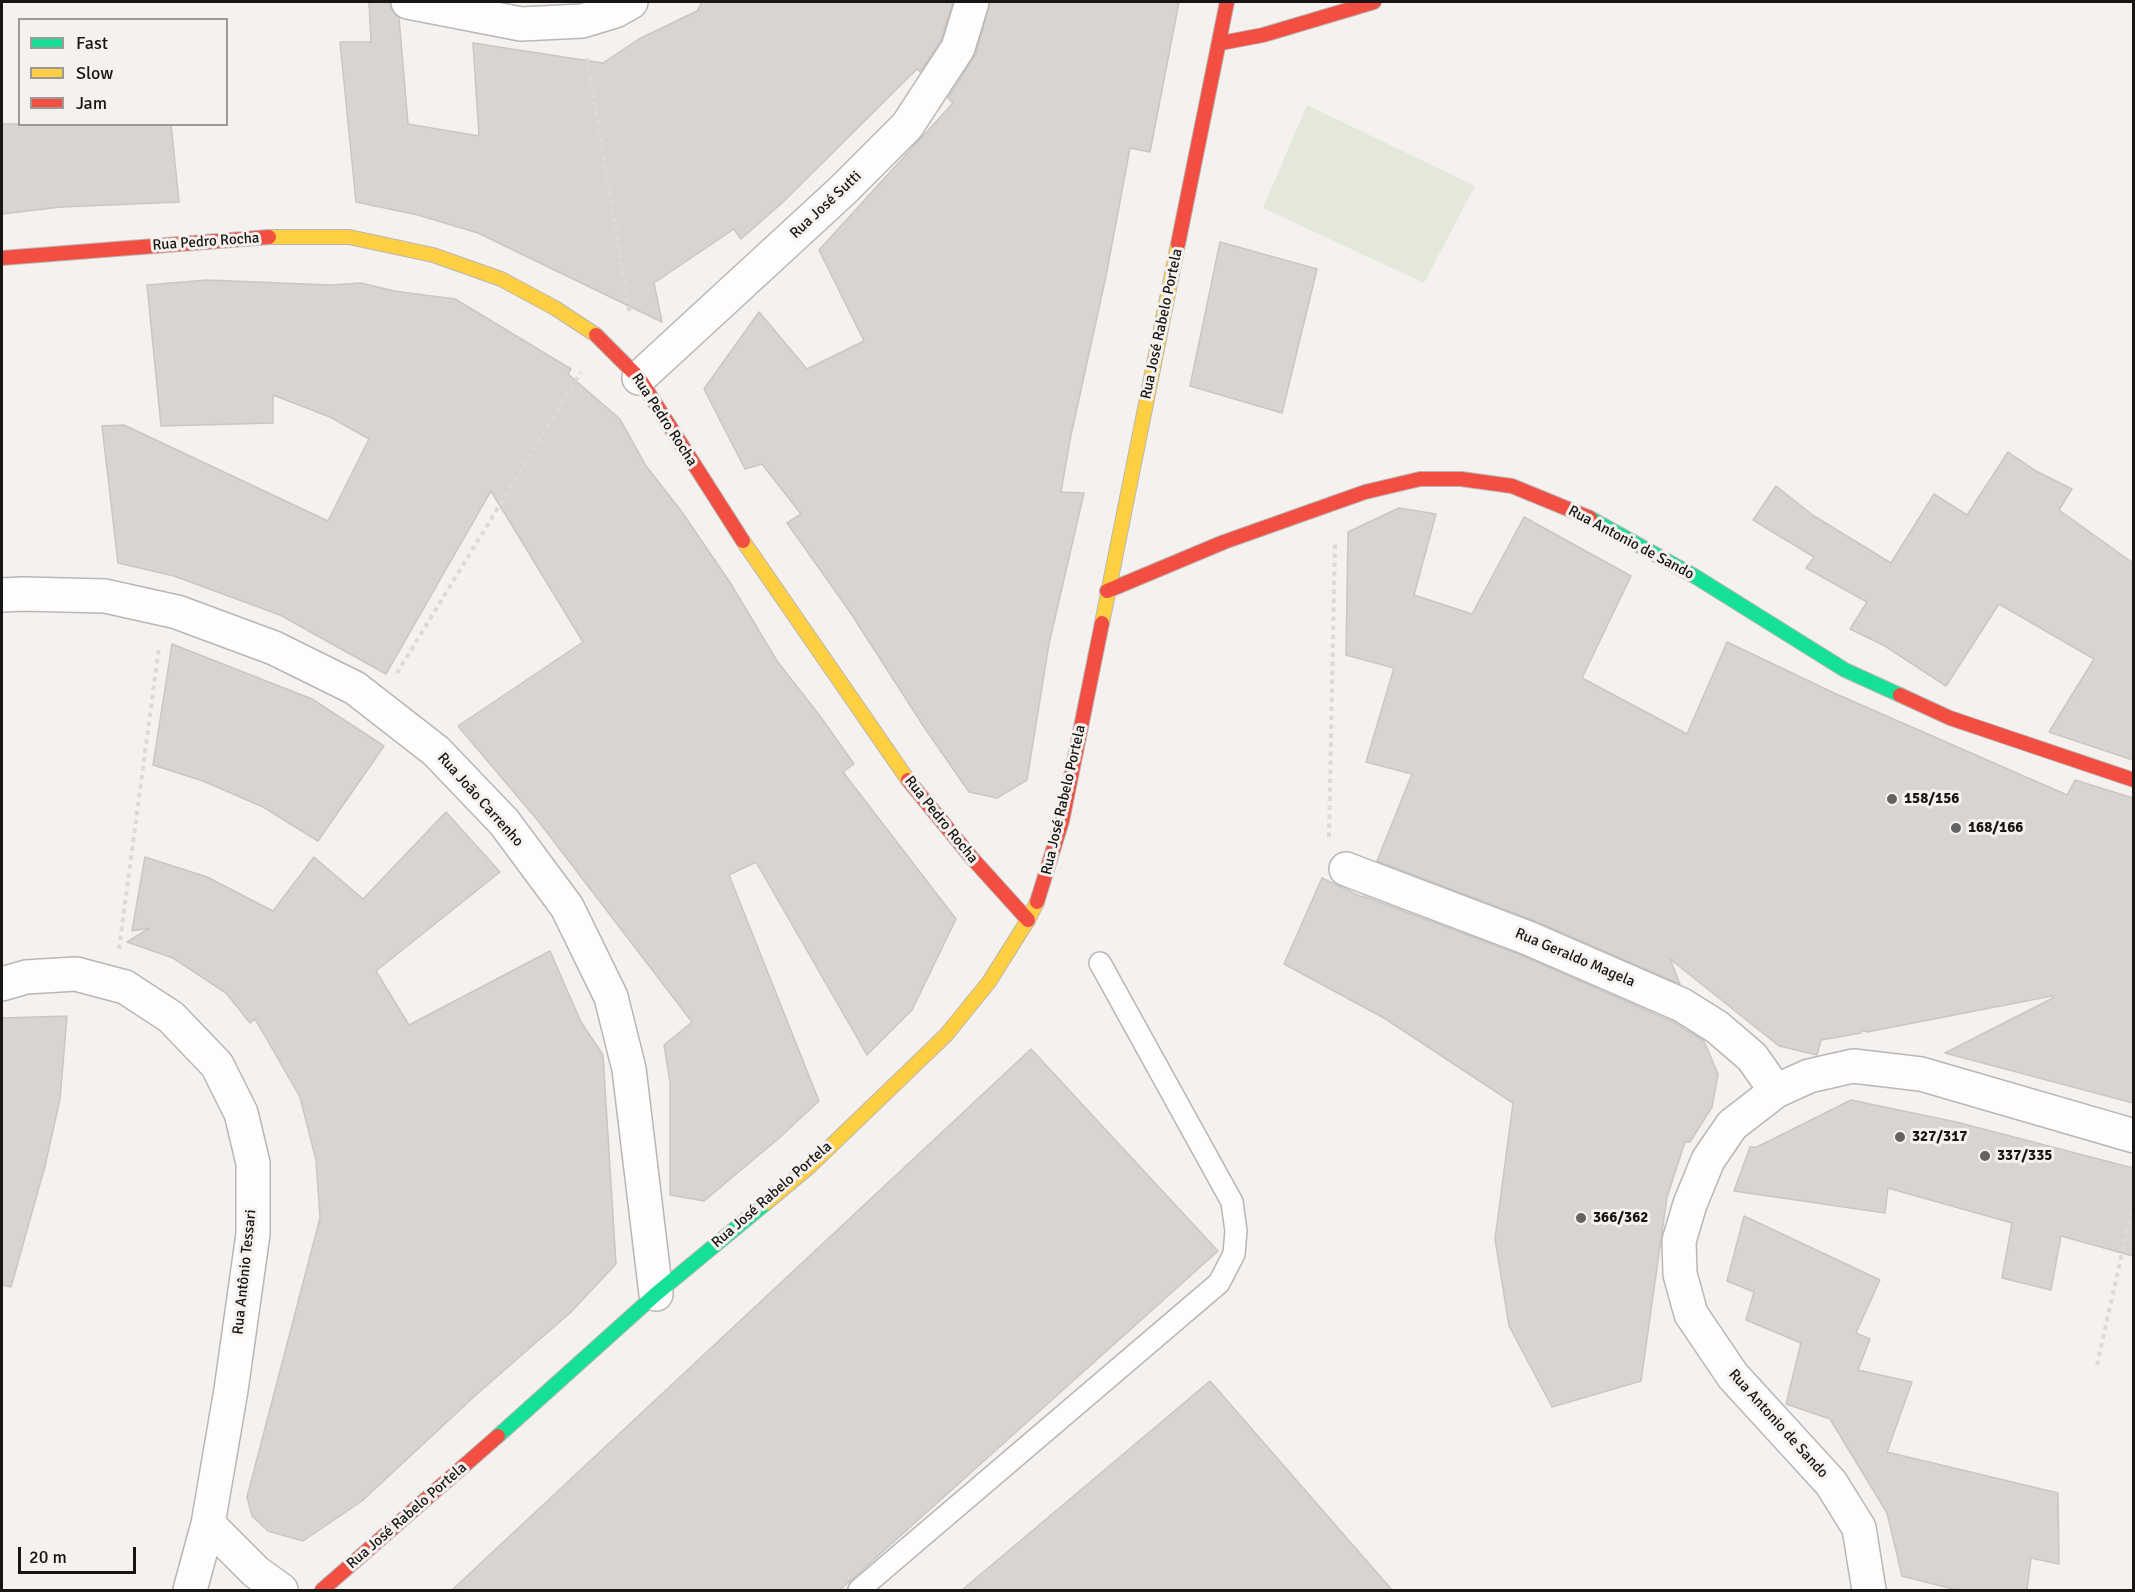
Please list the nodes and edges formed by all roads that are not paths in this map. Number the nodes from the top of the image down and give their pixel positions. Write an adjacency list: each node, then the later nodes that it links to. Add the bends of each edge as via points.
1 (408, 2): 2 (street, via 520,24 582,21)
2 (631, 2)
3 (972, 2): 8 (street, Rua José Sutti, via 958,48 907,126)
4 (1227, 2): 6 (street, Rua José Rabelo Portela)
5 (1374, 2): 6 (street, via 1263,35)
6 (1221, 43): 9 (street, Rua José Rabelo Portela)
7 (2, 258): 8 (street, Rua Pedro Rocha, via 261,237 349,237 433,255 501,279 600,338)
8 (639, 378): 13 (street, Rua Pedro Rocha, via 708,489 898,768)
9 (1107, 591): 11 (street, Rua Antonio de Sando, via 1224,542 1365,492 1420,479 1461,479 1512,486 1619,534 1845,670 1950,718); 13 (street, Rua José Rabelo Portela, via 1062,821 1040,895)
10 (2, 595): 18 (street, Rua João Carrenho, via 105,596 177,612 274,648 355,688 436,750 504,822 567,907 611,997 629,1069)
11 (2133, 780)
12 (1346, 868): 16 (street, Rua Geraldo Magela, via 1528,938 1682,1005 1717,1027 1752,1057)
13 (1028, 920): 18 (street, Rua José Rabelo Portela, via 989,982 946,1035 809,1167)
14 (1100, 963): 23 (lane, via 1232,1202 1234,1254 1219,1283)
15 (2, 984): 19 (street, Rua Antônio Tessari, via 26,977 76,974 125,987 171,1017 218,1065 241,1113 253,1163 253,1234)
16 (1776, 1091): 17 (street, Rua Antonio de Sando, via 1809,1076 1853,1066 1921,1074); 24 (street, Rua Antonio de Sando, via 1732,1125 1708,1160 1679,1241 1680,1274 1691,1314 1732,1376 1831,1483 1859,1528)
17 (2133, 1136)
18 (656, 1294): 22 (street, Rua José Rabelo Portela)
19 (208, 1524): 20 (street, Rua Antônio Tessari); 21 (street, via 256,1572)
20 (190, 1590)
21 (281, 1590)
22 (322, 1590)
23 (859, 1590)
24 (1869, 1590)

